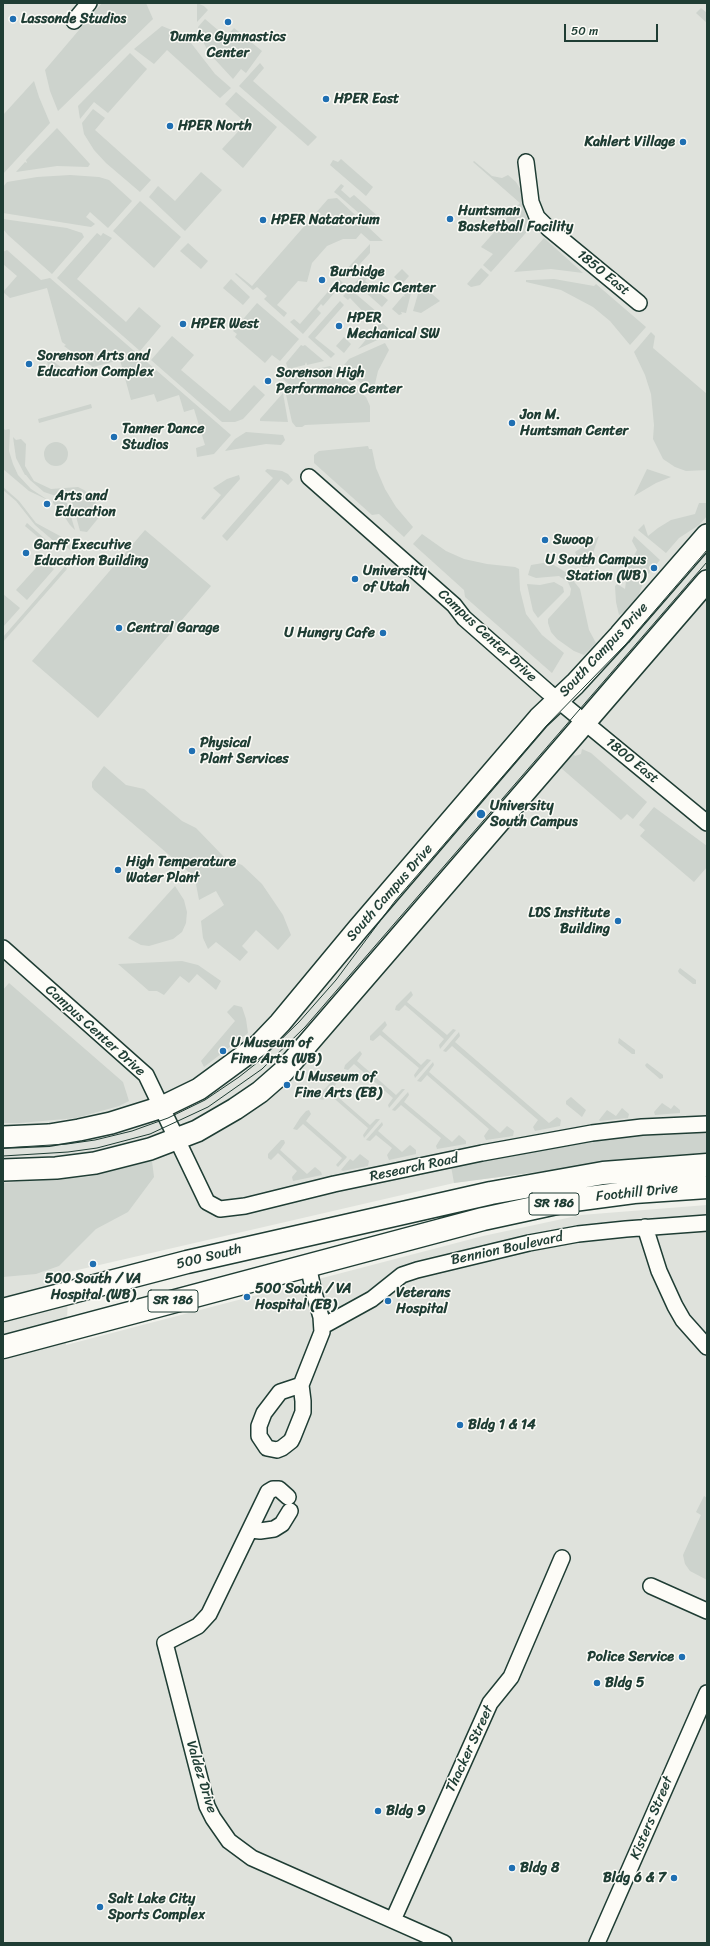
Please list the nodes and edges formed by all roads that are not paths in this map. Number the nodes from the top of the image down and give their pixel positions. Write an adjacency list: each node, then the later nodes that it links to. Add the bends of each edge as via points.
1 (89, 3): 2 (street)
2 (74, 21)
3 (526, 162): 4 (street, 1850 East, via 537,217)
4 (639, 303)
5 (309, 477): 8 (street, Campus Center Drive)
6 (707, 535): 8 (street, South Campus Drive, via 620,635)
7 (707, 581): 9 (street)
8 (558, 700): 9 (street, 1800 East); 12 (street, South Campus Drive, via 539,718 259,1045 199,1089)
9 (584, 723): 10 (street, 1800 East); 14 (street, via 284,1070 260,1092 197,1131)
10 (707, 823)
11 (3, 948): 12 (street, Campus Center Drive, via 142,1071 150,1081)
12 (162, 1107): 14 (street, Campus Center Drive); 15 (street, South Campus Drive, via 111,1124 80,1130 48,1135)
13 (707, 1124): 14 (street, Research Road, via 642,1127 592,1133 482,1153 334,1184 245,1206 220,1209 207,1202)
14 (174, 1133): 17 (street, via 124,1156 96,1163)
15 (3, 1137)
16 (707, 1165): 19 (main road, Foothill Drive / SR 186, via 649,1168 588,1176 491,1193)
17 (3, 1170)
18 (707, 1187): 23 (main road, Foothill Drive / SR 186, via 634,1192 566,1202 483,1219)
19 (415, 1210): 22 (main road, 500 South / SR 186)
20 (707, 1223): 21 (street, Bennion Boulevard)
21 (645, 1227): 25 (street, Bennion Boulevard, via 578,1234 529,1243 416,1270 402,1275 372,1299); 27 (street, via 659,1271 675,1306 683,1320)
22 (315, 1232): 23 (main road); 24 (main road, 500 South / SR 186)
23 (308, 1265): 25 (street); 26 (main road, SR 186)
24 (3, 1310)
25 (323, 1326): 28 (street, via 314,1356)
26 (3, 1347)
27 (707, 1347)
28 (301, 1385)
29 (251, 1530): 29 (street, Valdez Drive, via 268,1492 279,1489 289,1504 282,1524 274,1529); 34 (street, Valdez Drive, via 209,1614 198,1626 165,1643 208,1806 213,1818 230,1841 252,1858)
30 (562, 1558): 34 (street, Thacker Street, via 511,1677 490,1704)
31 (651, 1586): 32 (street)
32 (707, 1612)
33 (707, 1693): 36 (street, Kisters Street)
34 (393, 1920): 35 (street, Valdez Drive)
35 (444, 1943)
36 (597, 1943)

